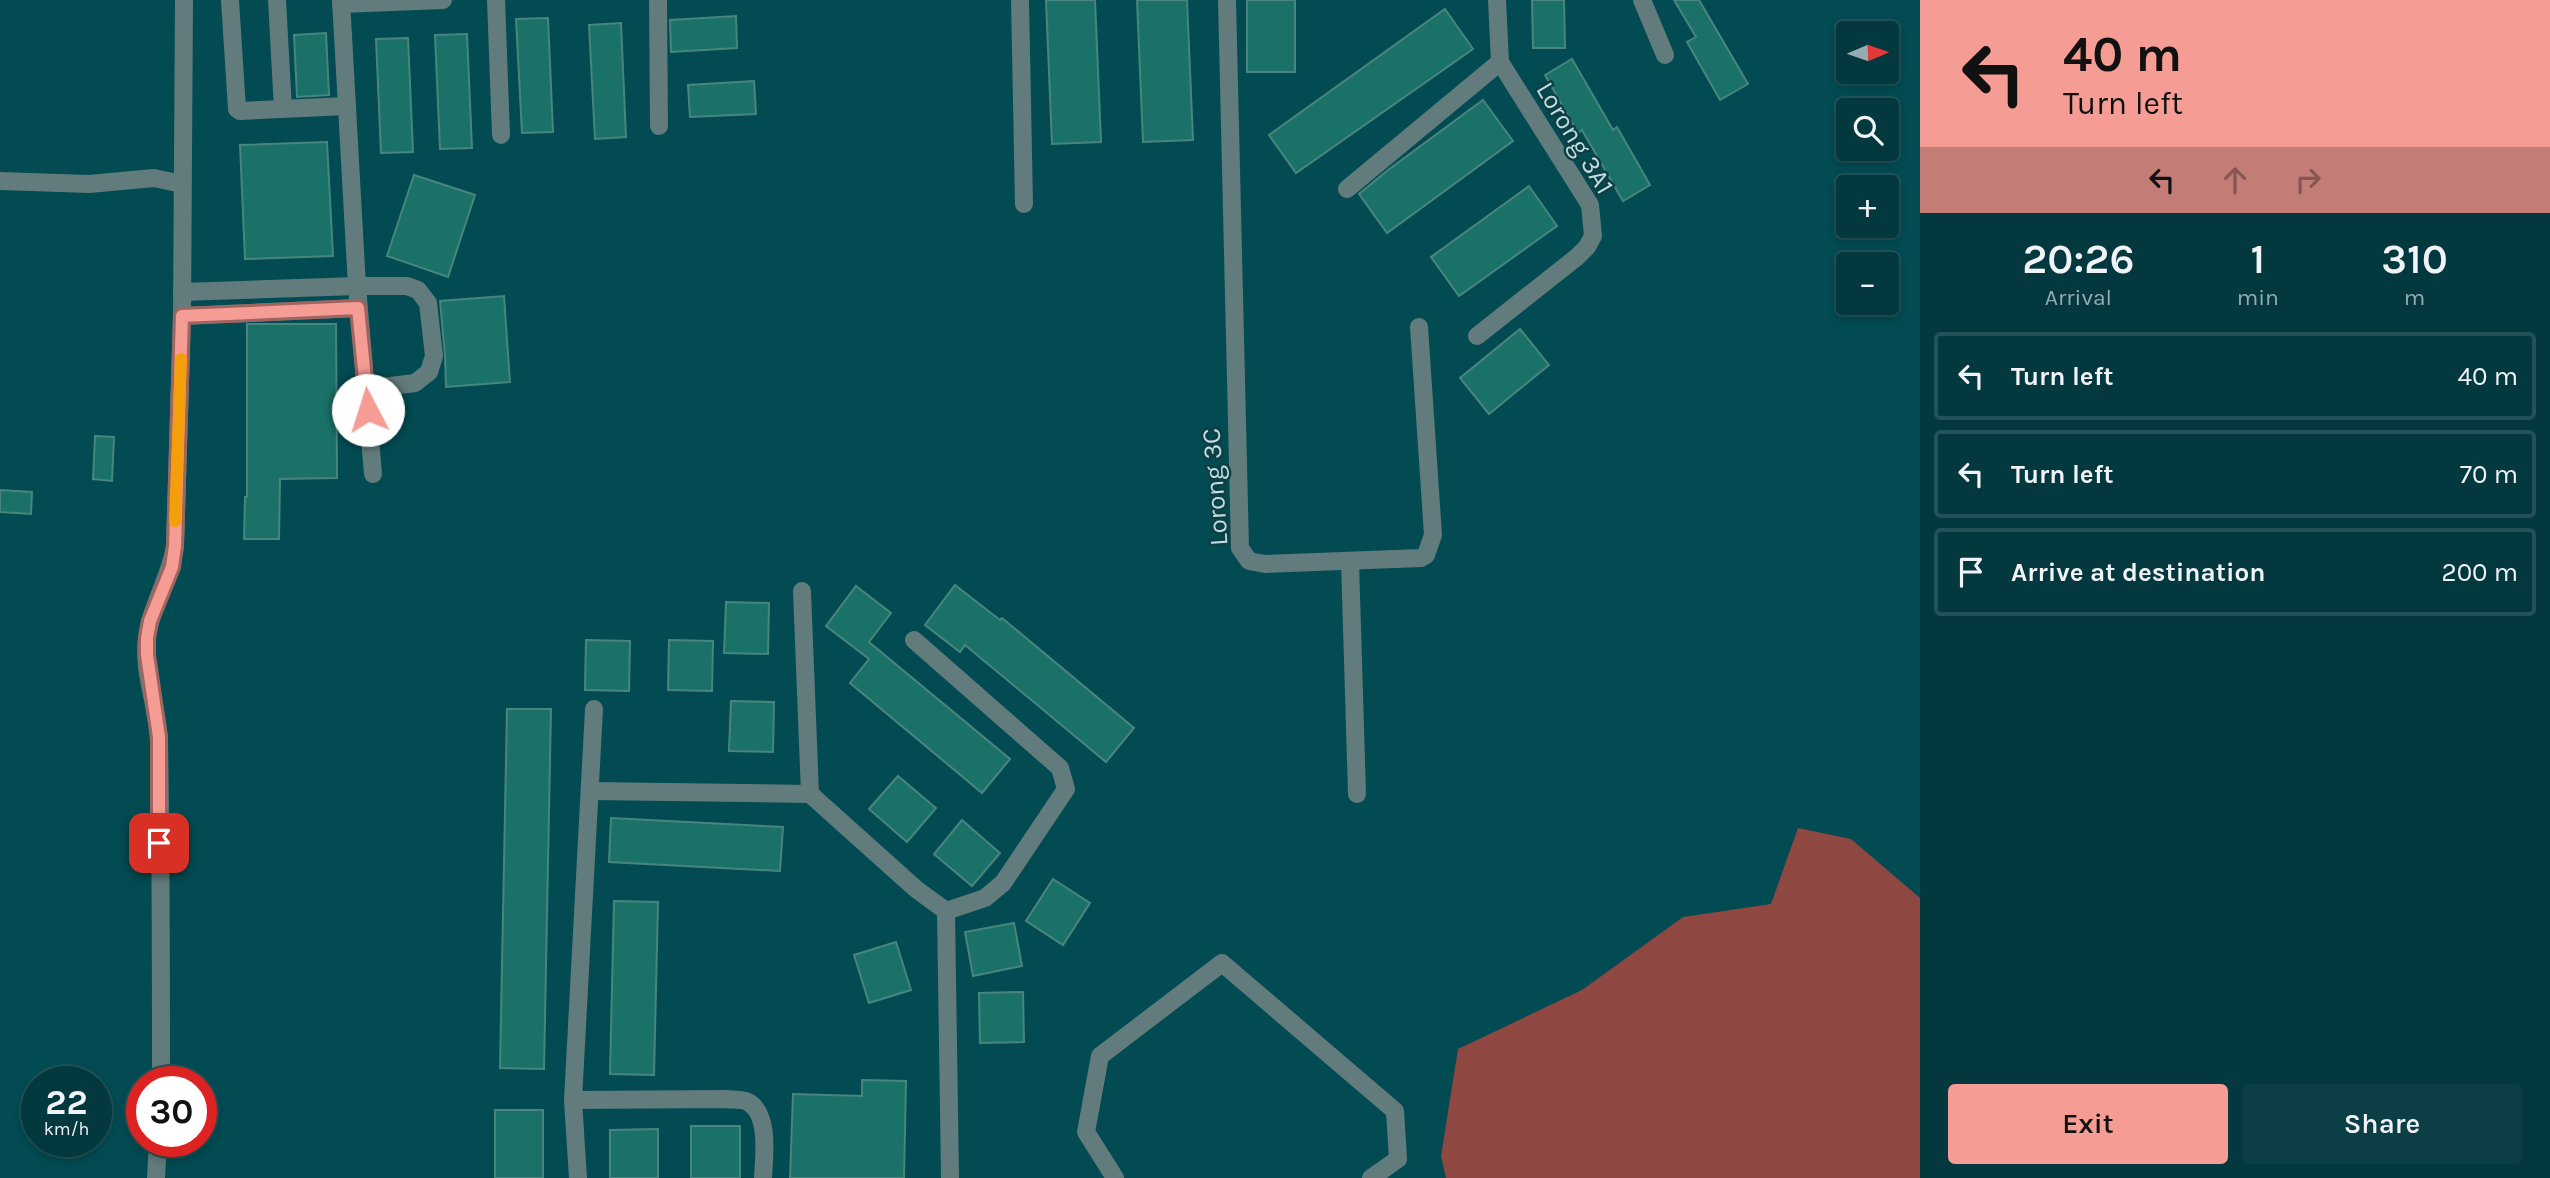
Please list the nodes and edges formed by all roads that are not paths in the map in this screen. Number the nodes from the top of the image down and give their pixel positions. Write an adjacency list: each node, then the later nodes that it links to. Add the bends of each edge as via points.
1 (184, 0): 20 (street)
2 (230, 0): 16 (street, via 237,109)
3 (277, 0): 16 (street)
4 (443, 0): 11 (street)
5 (496, 0): 18 (street)
6 (658, 0): 17 (street)
7 (1020, 0): 22 (street)
8 (1227, 0): 31 (street, Lorong 3C, via 1240,548 1249,561 1265,564)
9 (1497, 0): 14 (street, Lorong 3A1)
10 (1642, 0): 13 (street)
11 (408, 1): 12 (street)
12 (341, 2): 15 (street)
13 (1665, 55)
14 (1500, 62): 21 (street); 28 (street, Lorong 3A1, via 1590,205 1593,236 1577,257)
15 (347, 106): 16 (street); 23 (street)
16 (282, 109)
17 (659, 126)
18 (501, 135)
19 (0, 181): 20 (street, via 89,184 155,178)
20 (182, 184): 24 (street)
21 (1347, 189)
22 (1024, 204)
23 (357, 286): 24 (street); 25 (street); 29 (street, via 418,290 428,303 434,356 429,372 415,383)
24 (182, 292): 26 (street)
25 (358, 308): 26 (street); 29 (street)
26 (182, 316): 39 (street, via 175,546 147,638 159,737)
27 (1419, 327): 31 (street, Lorong 3C, via 1433,535 1421,558)
28 (1477, 336)
29 (366, 389): 30 (street)
30 (373, 474)
31 (1350, 561): 37 (street)
32 (802, 591): 36 (street)
33 (914, 640): 38 (street, via 1060,768 1066,789 1003,883 985,898)
34 (594, 709): 35 (street)
35 (591, 791): 36 (street); 40 (street)
36 (810, 794): 38 (street)
37 (1357, 794)
38 (946, 911): 45 (street)
39 (161, 1066)
40 (573, 1100): 43 (street); 44 (street, via 748,1102 759,1113 765,1133)
41 (157, 1157): 42 (street)
42 (156, 1178)
43 (578, 1178)
44 (764, 1178)
45 (950, 1178)
46 (1115, 1178): 47 (street, via 1086,1132 1100,1056 1222,963 1395,1111 1398,1159)
47 (1371, 1178)

